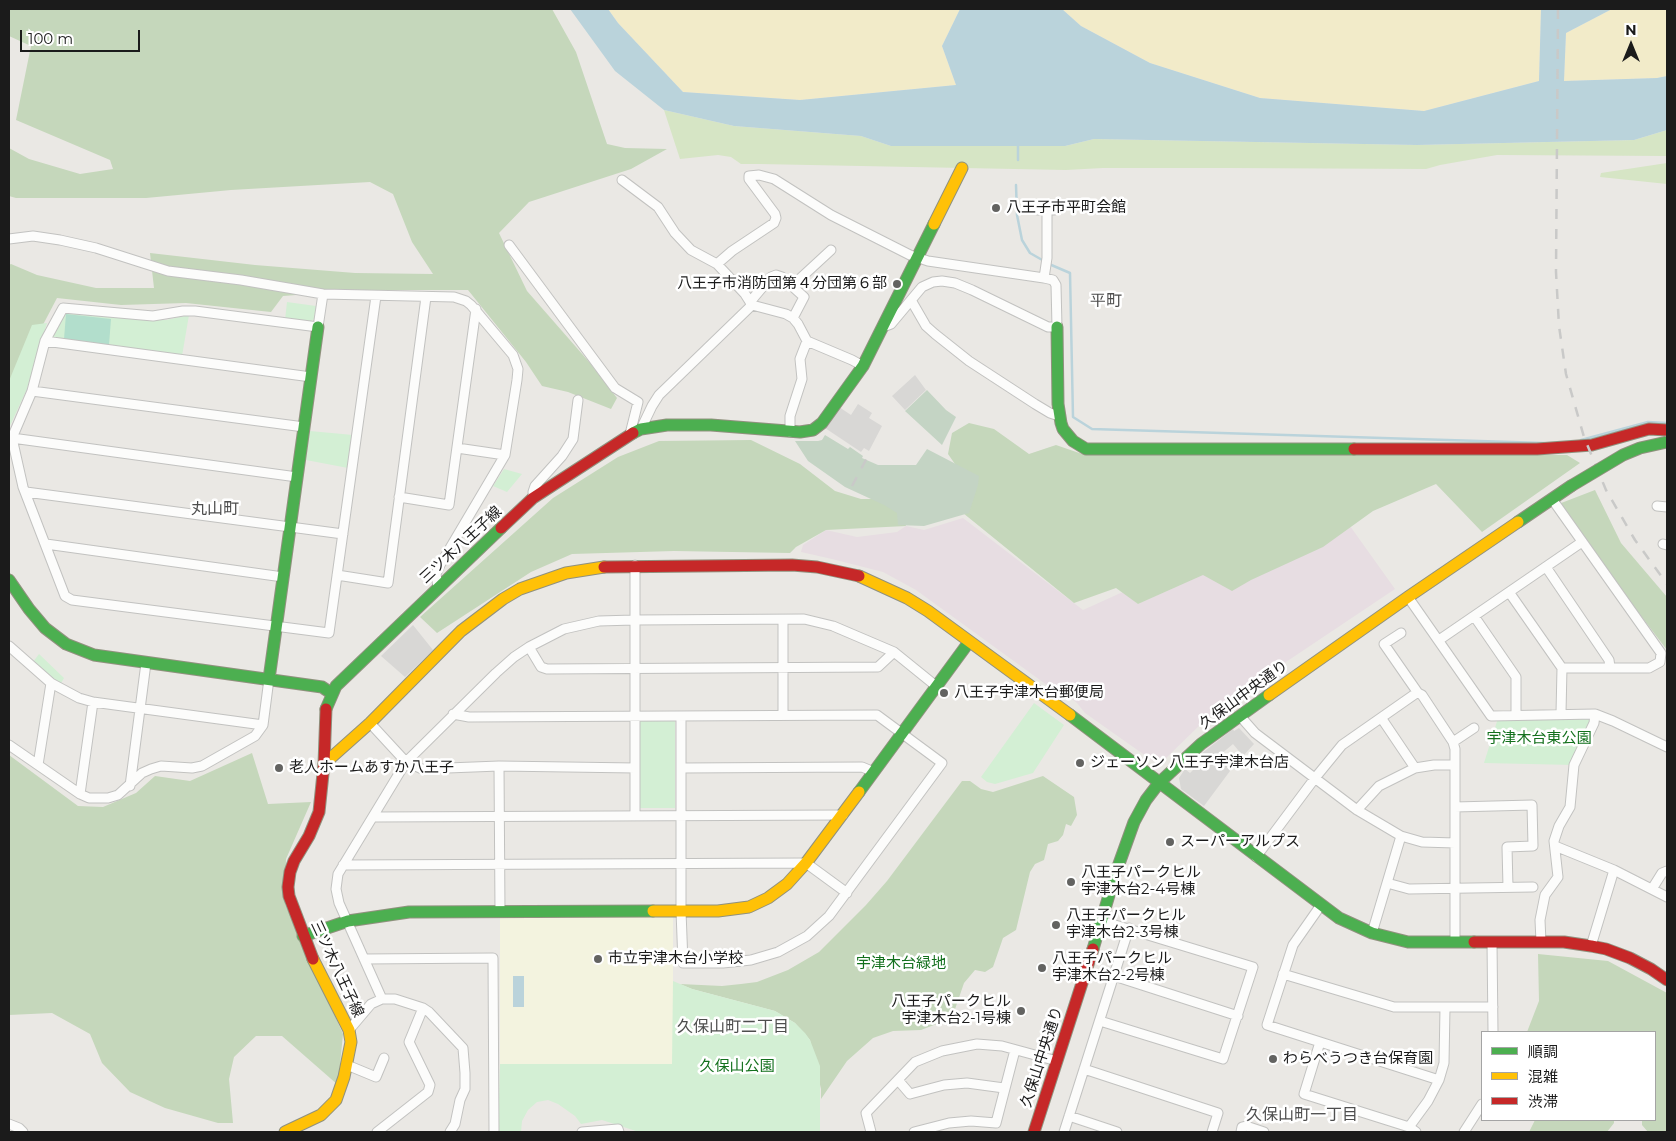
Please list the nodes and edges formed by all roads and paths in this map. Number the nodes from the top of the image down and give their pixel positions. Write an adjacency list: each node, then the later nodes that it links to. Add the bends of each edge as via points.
1 (962, 168): 7 (street, 三ツ木八王子線)
2 (622, 180): 8 (street, via 658,206 675,233 691,250)
3 (1046, 210): 9 (street)
4 (9, 239): 11 (street, via 33,236 60,240 90,246 168,271)
5 (509, 245): 32 (street, via 614,388 638,402)
6 (831, 250): 10 (street)
7 (918, 258): 8 (street, via 832,215 774,179 754,175 749,176 751,183 776,218 774,223); 9 (street); 19 (street, 三ツ木八王子線)
8 (718, 264): 15 (street)
9 (1045, 275): 20 (street, via 1056,285)
10 (792, 286): 15 (street, via 782,277 771,277); 17 (street, via 804,297)
11 (322, 294): 12 (street); 18 (street)
12 (376, 296): 13 (street); 45 (street)
13 (426, 297): 16 (street, via 454,297); 39 (street)
14 (912, 300): 19 (street, via 891,324); 20 (street, via 926,285 947,282 972,290 1048,328); 27 (street, via 926,326 935,334 977,366 1035,404)
15 (751, 303): 17 (street); 29 (street, via 659,395)
16 (476, 309): 35 (street); 36 (street, via 517,364)
17 (793, 318): 22 (street)
18 (318, 327): 21 (street, via 183,310 153,316 63,308); 24 (street)
19 (883, 327): 23 (street, 三ツ木八王子線)
20 (1057, 327): 27 (street)
21 (45, 341): 24 (street); 25 (street)
22 (807, 341): 23 (street); 31 (street, via 800,359 802,379 790,416)
23 (863, 366): 31 (street, 三ツ木八王子線, via 822,424 813,430)
24 (311, 377): 28 (street)
25 (32, 392): 28 (street); 33 (street)
26 (578, 400): 40 (street, via 573,439 535,486)
27 (1060, 416): 30 (street, via 1063,430 1072,442 1093,450 1537,449 1592,445 1649,429)
28 (304, 427): 37 (street)
29 (642, 429): 31 (street, 三ツ木八王子線, via 666,425 711,425); 32 (street, 三ツ木八王子線)
30 (1667, 430)
31 (790, 432)
32 (630, 434): 40 (street, 三ツ木八王子線)
33 (12, 438): 37 (street); 38 (street)
34 (1667, 442): 41 (street, 久保山中央通り, bridge, via 1622,455)
35 (457, 448): 36 (street); 39 (street, via 449,505)
36 (505, 455): 53 (street, via 440,565 436,574)
37 (297, 477): 44 (street)
38 (26, 492): 44 (street); 47 (street)
39 (399, 498): 50 (street, via 388,583)
40 (533, 498): 53 (street, 三ツ木八王子線)
41 (1552, 499): 46 (street); 55 (street, 久保山中央通り)
42 (1657, 506): 43 (street)
43 (1667, 507)
44 (290, 527): 45 (street); 51 (street)
45 (343, 534): 50 (street)
46 (1582, 542): 49 (street); 67 (street, via 1661,653 1660,662 1648,668)
47 (46, 544): 51 (street); 59 (street, via 65,596 72,600)
48 (635, 565): 57 (street); 62 (street, via 792,564 841,571 873,581 908,598); 87 (street, via 566,573 520,589 503,599 461,631)
49 (1546, 567): 54 (street); 67 (street, via 1610,660)
50 (337, 575): 59 (street, via 329,633)
51 (283, 577): 59 (street)
52 (9, 580): 66 (street, via 37,619 66,644 94,655)
53 (438, 587): 74 (street, 三ツ木八王子線)
54 (1509, 592): 56 (street); 70 (street)
55 (1408, 597): 61 (street); 85 (street, 久保山中央通り)
56 (1474, 616): 61 (street); 81 (street, via 1516,677)
57 (634, 620): 58 (street); 63 (street, via 600,621 564,629); 68 (street)
58 (783, 620): 65 (street, via 804,619 833,626); 69 (street)
59 (276, 626): 71 (street)
60 (1401, 633): 75 (street, via 1384,644)
61 (1439, 640): 81 (street, via 1491,716)
62 (969, 642): 73 (street); 104 (street)
63 (528, 647): 68 (street, via 541,668); 78 (street, via 503,665)
64 (9, 648): 72 (street)
65 (894, 652): 69 (street, via 878,667); 73 (street)
66 (146, 663): 71 (street); 77 (street)
67 (1610, 667): 70 (street)
68 (634, 668): 69 (street); 82 (street)
69 (782, 668): 84 (street)
70 (1562, 668): 79 (street)
71 (269, 679): 74 (street, via 322,687); 88 (street)
72 (51, 683): 76 (street); 96 (street)
73 (936, 686): 90 (street)
74 (331, 693): 95 (street, 三ツ木八王子線, via 325,712)
75 (1418, 693): 86 (street); 91 (street)
76 (93, 702): 77 (street); 106 (street)
77 (140, 708): 88 (street); 105 (street)
78 (453, 714): 82 (street, via 469,717); 94 (street)
79 (1561, 714): 80 (street); 81 (street)
80 (1595, 714): 93 (street); 116 (street, via 1594,724 1574,765 1570,807 1559,826)
81 (1516, 715)
82 (635, 716): 83 (street); 99 (street)
83 (681, 716): 84 (street); 100 (street)
84 (783, 716): 90 (street, via 877,715)
85 (1240, 716): 103 (street, via 1255,733); 104 (street, 久保山中央通り, via 1201,744)
86 (1382, 718): 101 (street); 103 (street, via 1342,745)
87 (370, 724): 94 (street); 95 (street)
88 (263, 725): 105 (street, via 255,736 202,766 161,766 142,774)
89 (1474, 728): 91 (street)
90 (902, 732): 102 (street); 129 (street, via 942,763)
91 (1453, 742): 97 (street)
92 (9, 745): 96 (street)
93 (1667, 747)
94 (406, 762): 98 (street, via 422,769); 113 (street)
95 (324, 764): 138 (street, 三ツ木八王子線, via 318,812 288,878 289,896)
96 (38, 765): 106 (street)
97 (1455, 765): 101 (street); 107 (street)
98 (499, 766): 99 (street); 110 (street)
99 (635, 768): 111 (street)
100 (682, 768): 102 (street, via 862,767); 112 (street)
101 (1415, 768): 108 (street, via 1379,786)
102 (874, 772): 109 (street)
103 (1315, 778): 108 (street); 117 (street)
104 (1159, 783): 117 (street); 135 (street, 久保山中央通り, via 1134,822)
105 (130, 786): 106 (street, via 108,798 89,798)
106 (80, 794)
107 (1455, 807): 115 (street); 125 (street, via 1532,805 1533,846 1507,846)
108 (1357, 810): 114 (street)
109 (843, 815): 112 (street); 119 (street)
110 (500, 816): 111 (street); 113 (street); 120 (street)
111 (635, 816): 112 (street)
112 (682, 816): 118 (street)
113 (374, 817): 121 (street)
114 (1401, 836): 115 (street, via 1422,842); 124 (street)
115 (1455, 843): 127 (street)
116 (1555, 846): 122 (street); 141 (street, via 1558,877 1545,895 1540,920)
117 (1256, 857): 131 (street)
118 (682, 863): 119 (street); 120 (street); 132 (street)
119 (806, 863): 129 (street); 132 (street, via 778,892 749,906 734,910)
120 (500, 864): 121 (street); 133 (street)
121 (343, 865): 134 (street, via 337,879 336,895)
122 (1614, 870): 128 (street); 142 (street)
123 (1667, 871): 128 (street, via 1662,873)
124 (1388, 883): 127 (street, via 1410,889); 137 (street)
125 (1508, 887): 126 (street); 127 (street)
126 (1533, 887)
127 (1455, 888): 139 (street)
128 (1652, 889): 130 (street)
129 (847, 893): 132 (street, via 829,916 800,940 767,956 732,962 683,963)
130 (1667, 897)
131 (1321, 904): 137 (street, via 1340,918); 144 (street, via 1293,945)
132 (681, 911): 133 (street)
133 (500, 912): 134 (street, via 409,912)
134 (348, 921): 138 (street); 143 (street)
135 (1102, 921): 136 (street); 158 (street, 久保山中央通り)
136 (1129, 928): 145 (street); 151 (street, via 1253,967)
137 (1372, 933): 139 (street, via 1408,942)
138 (303, 936): 153 (street, 三ツ木八王子線)
139 (1455, 942): 140 (street)
140 (1492, 942): 141 (street); 148 (street)
141 (1541, 942): 142 (street)
142 (1592, 946): 146 (street, via 1630,958)
143 (364, 958): 147 (street); 173 (street, via 494,958)
144 (1283, 974): 150 (street, via 1394,1007); 155 (street, via 1267,1025)
145 (1114, 976): 151 (street); 152 (street)
146 (1667, 980)
147 (382, 999): 149 (street, via 395,999); 153 (street, via 372,1004)
148 (1493, 1007): 150 (street); 154 (street)
149 (423, 1008): 167 (street, via 409,1042 430,1085 428,1092); 172 (street, via 463,1048 465,1089)
150 (1445, 1008): 162 (street, via 1444,1062)
151 (1238, 1016): 152 (street, via 1223,1060)
152 (1100, 1021): 160 (street)
153 (350, 1030): 159 (street, 三ツ木八王子線)
154 (1493, 1031)
155 (1320, 1042): 162 (street); 168 (street, via 1304,1094)
156 (1015, 1050): 158 (street); 161 (street, via 977,1044 942,1051 915,1062); 163 (street)
157 (384, 1058): 159 (street, via 376,1077)
158 (1057, 1062): 178 (street, 久保山中央通り)
159 (346, 1065): 170 (street, 三ツ木八王子線, via 340,1092 333,1104 321,1115)
160 (1084, 1069): 165 (street); 181 (street, via 1218,1113)
161 (898, 1080): 163 (street, via 910,1094 967,1083); 176 (street, via 866,1113)
162 (1439, 1080): 168 (street)
163 (1004, 1088): 177 (street, via 996,1123 949,1123)
164 (1481, 1106): 184 (street)
165 (1069, 1116): 179 (street); 180 (street)
166 (9, 1120): 169 (street)
167 (389, 1129): 171 (street)
168 (1413, 1130)
169 (23, 1132)
170 (285, 1132)
171 (378, 1132)
172 (450, 1132)
173 (494, 1132)
174 (582, 1132): 175 (street, via 618,1128)
175 (619, 1132)
176 (871, 1132)
177 (914, 1132)
178 (1034, 1132)
179 (1064, 1132)
180 (1117, 1132)
181 (1212, 1132)
182 (1240, 1132): 183 (street, via 1246,1126)
183 (1264, 1132)
184 (1464, 1132)

